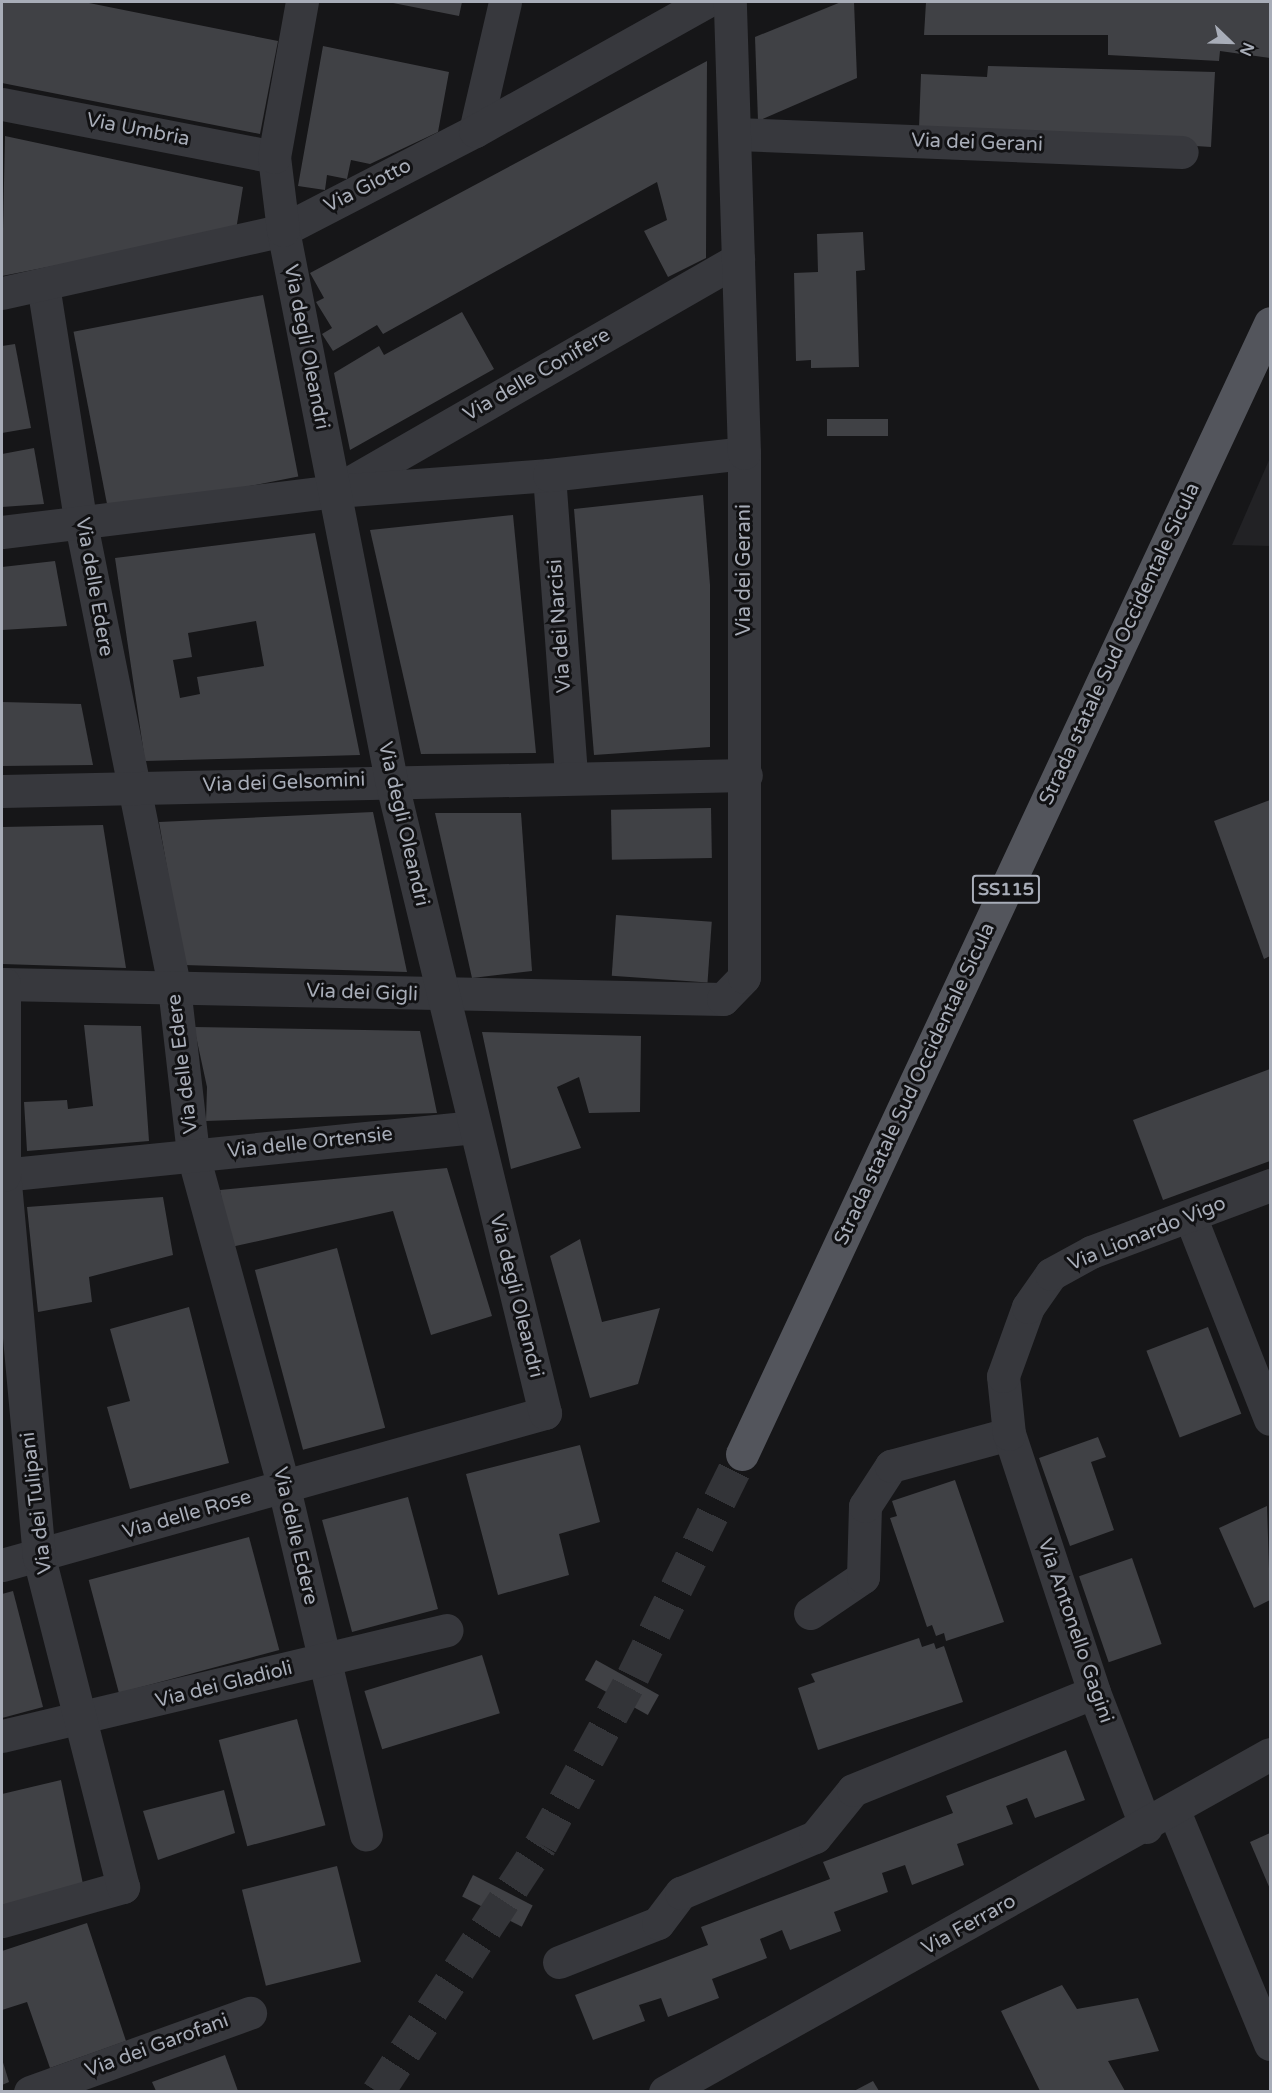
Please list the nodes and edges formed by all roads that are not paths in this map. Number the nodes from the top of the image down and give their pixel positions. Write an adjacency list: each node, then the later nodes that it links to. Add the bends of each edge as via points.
1 (302, 2): 9 (street, Via degli Oleandri)
2 (505, 2): 6 (street)
3 (706, 2): 6 (street, Via Giotto)
4 (730, 2): 7 (street, Via dei Gerani)
5 (2, 104): 9 (street, Via Umbria)
6 (475, 131): 10 (street, Via Giotto)
7 (736, 134): 8 (street, Via dei Gerani); 11 (street, Via dei Gerani)
8 (1182, 152)
9 (274, 157): 10 (street, Via degli Oleandri)
10 (282, 230): 12 (street, Via Giotto); 17 (street, Via degli Oleandri)
11 (738, 259): 15 (street, Via dei Gerani); 17 (street, Via delle Conifere)
12 (43, 285): 13 (street, Via Giotto); 18 (street, Via delle Edere)
13 (2, 293)
14 (1270, 323): 37 (main road, Strada statale Sud Occidentale Sicula / SS115)
15 (744, 453): 16 (street, Via delle Conifere); 20 (street, Via dei Gerani)
16 (549, 475): 17 (street, Via delle Conifere); 21 (street, Via dei Narcisi)
17 (336, 491): 18 (street, Via delle Conifere); 22 (street, Via degli Oleandri)
18 (81, 524): 19 (street, Via delle Conifere); 23 (street, Via delle Edere)
19 (2, 532)
20 (746, 775): 21 (street, Via dei Gelsomini); 28 (street, Via dei Gerani, via 744,977)
21 (571, 776): 22 (street, Via dei Gelsomini)
22 (391, 780): 23 (street, Via dei Gelsomini); 27 (street, Via degli Oleandri)
23 (131, 788): 24 (street, Via dei Gelsomini); 26 (street, Via delle Edere)
24 (2, 791)
25 (3, 984): 26 (street, Via dei Gigli); 31 (street, Via dei Tulipani)
26 (174, 987): 27 (street, Via dei Gigli); 30 (street, Via delle Edere)
27 (445, 995): 28 (street, Via dei Gigli); 29 (street, Via degli Oleandri)
28 (723, 999)
29 (475, 1127): 30 (street, Via delle Ortensie); 34 (street, Via degli Oleandri)
30 (194, 1155): 31 (street, Via delle Ortensie); 38 (street, Via delle Edere)
31 (3, 1175): 39 (street, Via dei Tulipani)
32 (1270, 1185): 33 (street, Via Lionardo Vigo)
33 (1190, 1216): 35 (street); 36 (street, Via Lionardo Vigo, via 1091,1252 1051,1274 1028,1307 1003,1376)
34 (545, 1413): 38 (street, Via delle Rose)
35 (1270, 1419)
36 (1009, 1434): 41 (street, via 891,1466 865,1506 863,1577); 44 (street, Via Antonello Gagini)
37 (742, 1454)
38 (284, 1488): 39 (street, Via delle Rose); 43 (street, Via delle Edere)
39 (39, 1557): 40 (street, Via delle Rose); 45 (street, Via dei Tulipani)
40 (2, 1565)
41 (810, 1613)
42 (447, 1630): 43 (street, Via dei Gladioli)
43 (324, 1660): 45 (street, Via dei Gladioli); 50 (street, Via delle Edere)
44 (1094, 1692): 49 (street, Via Antonello Gagini); 52 (street, via 853,1790 815,1837 681,1893 658,1923)
45 (84, 1719): 46 (street, Via dei Gladioli); 51 (street, Via dei Tulipani, via 123,1887)
46 (2, 1736)
47 (1270, 1754): 48 (street, Via Ferraro)
48 (1174, 1811): 49 (street, Via Ferraro); 54 (street)
49 (1146, 1827): 56 (street, Via Ferraro)
50 (366, 1834)
51 (2, 1921)
52 (559, 1962)
53 (250, 2013): 55 (street, Via dei Garofani)
54 (1270, 2044)
55 (30, 2091)
56 (665, 2091)

